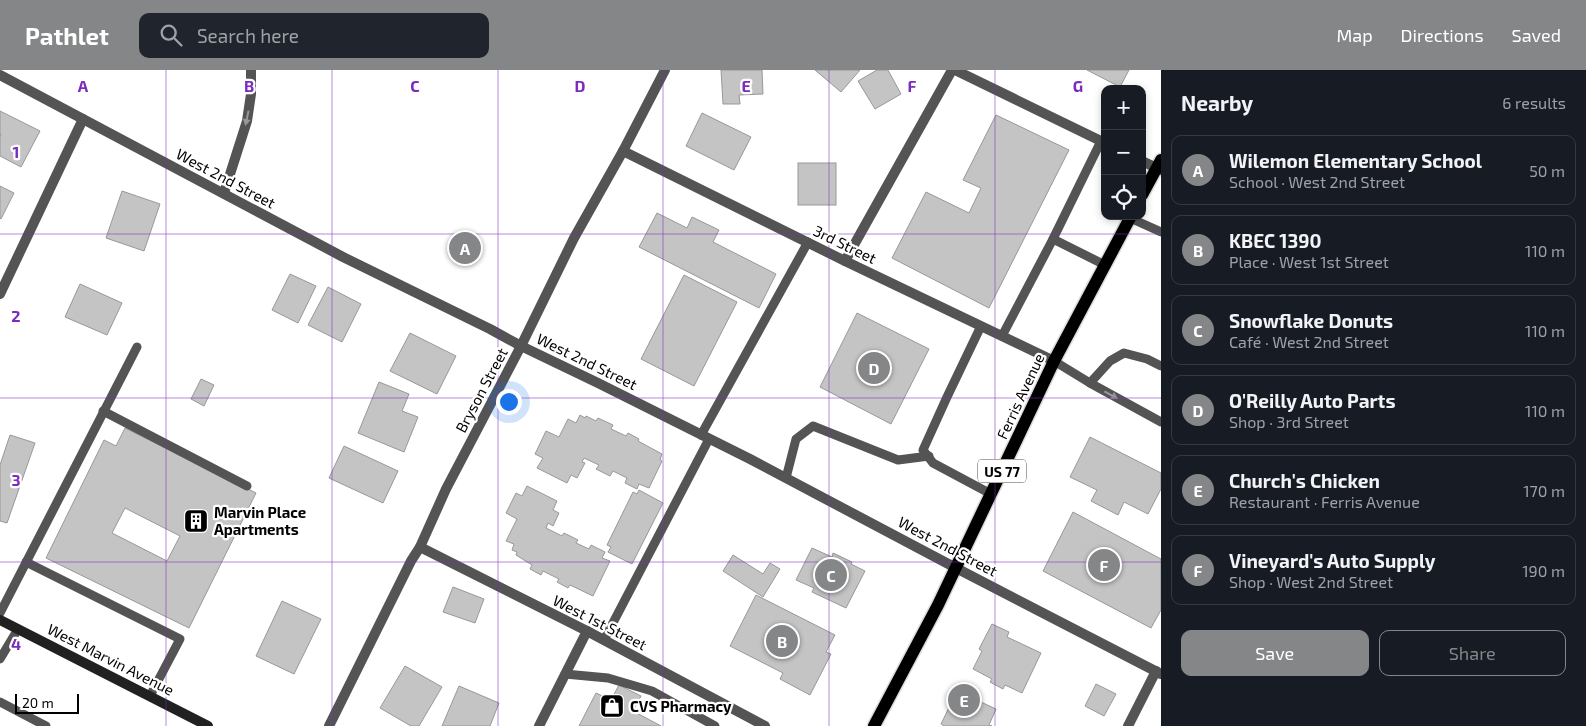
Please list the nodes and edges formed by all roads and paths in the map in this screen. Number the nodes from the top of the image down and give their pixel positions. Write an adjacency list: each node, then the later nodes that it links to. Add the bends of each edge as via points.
1 (251, 70): 12 (street, one-way to 12, via 247,121)
2 (665, 70): 8 (street, Bryson Street)
3 (954, 70): 6 (street); 18 (street)
4 (0, 75): 5 (street, West 2nd Street)
5 (83, 119): 12 (street, West 2nd Street); 20 (street)
6 (1101, 141)
7 (1101, 146): 16 (lane)
8 (623, 151): 17 (street, 3rd Street); 23 (street, Bryson Street, via 574,238)
9 (1146, 162): 10 (street)
10 (1160, 166): 11 (main road)
11 (1146, 189)
12 (224, 193): 23 (street, West 2nd Street)
13 (1129, 220): 19 (main road, Ferris Avenue / US 77)
14 (1137, 220): 15 (lane)
15 (1161, 232)
16 (1053, 239): 19 (lane); 22 (lane)
17 (808, 242): 18 (street, 3rd Street); 30 (lane)
18 (845, 261): 21 (street, 3rd Street)
19 (1105, 265): 25 (main road, Ferris Avenue / US 77)
20 (0, 294)
21 (981, 326): 22 (street, 3rd Street); 31 (lane, via 923,450)
22 (1002, 336): 25 (street, 3rd Street)
23 (521, 346): 30 (street, West 2nd Street); 35 (street, Bryson Street, via 446,489)
24 (137, 347): 28 (lane)
25 (1054, 361): 27 (lane); 34 (main road, Ferris Avenue / US 77)
26 (1161, 366): 27 (lane, via 1124,354 1110,361)
27 (1090, 383): 29 (lane, one-way to 29)
28 (104, 411): 33 (lane); 36 (lane)
29 (1161, 422)
30 (705, 437): 32 (street, West 2nd Street); 42 (lane)
31 (928, 456): 32 (lane, via 898,460 813,426 796,439); 34 (lane, via 933,463)
32 (786, 478): 37 (street, West 2nd Street)
33 (246, 486)
34 (991, 494): 37 (main road, Ferris Avenue / US 77)
35 (420, 547): 41 (street, West 1st Street); 50 (street, Bryson Street)
36 (26, 562): 38 (lane); 46 (lane, via 180,639)
37 (956, 568): 44 (street, West 2nd Street); 54 (main road, Ferris Avenue / US 77)
38 (0, 613)
39 (0, 620): 40 (street, West Marvin Avenue)
40 (18, 629): 43 (lane); 46 (street, West Marvin Avenue)
41 (587, 631): 42 (street, West 1st Street); 45 (street)
42 (604, 640): 53 (street, West 1st Street)
43 (0, 659)
44 (1158, 672): 55 (street)
45 (565, 674): 51 (street); 52 (lane, via 608,678 652,691)
46 (150, 696): 49 (street, West Marvin Avenue)
47 (0, 702): 48 (lane)
48 (46, 726)
49 (208, 726)
50 (329, 726)
51 (539, 726)
52 (715, 726)
53 (766, 726)
54 (874, 726)
55 (1128, 726)

